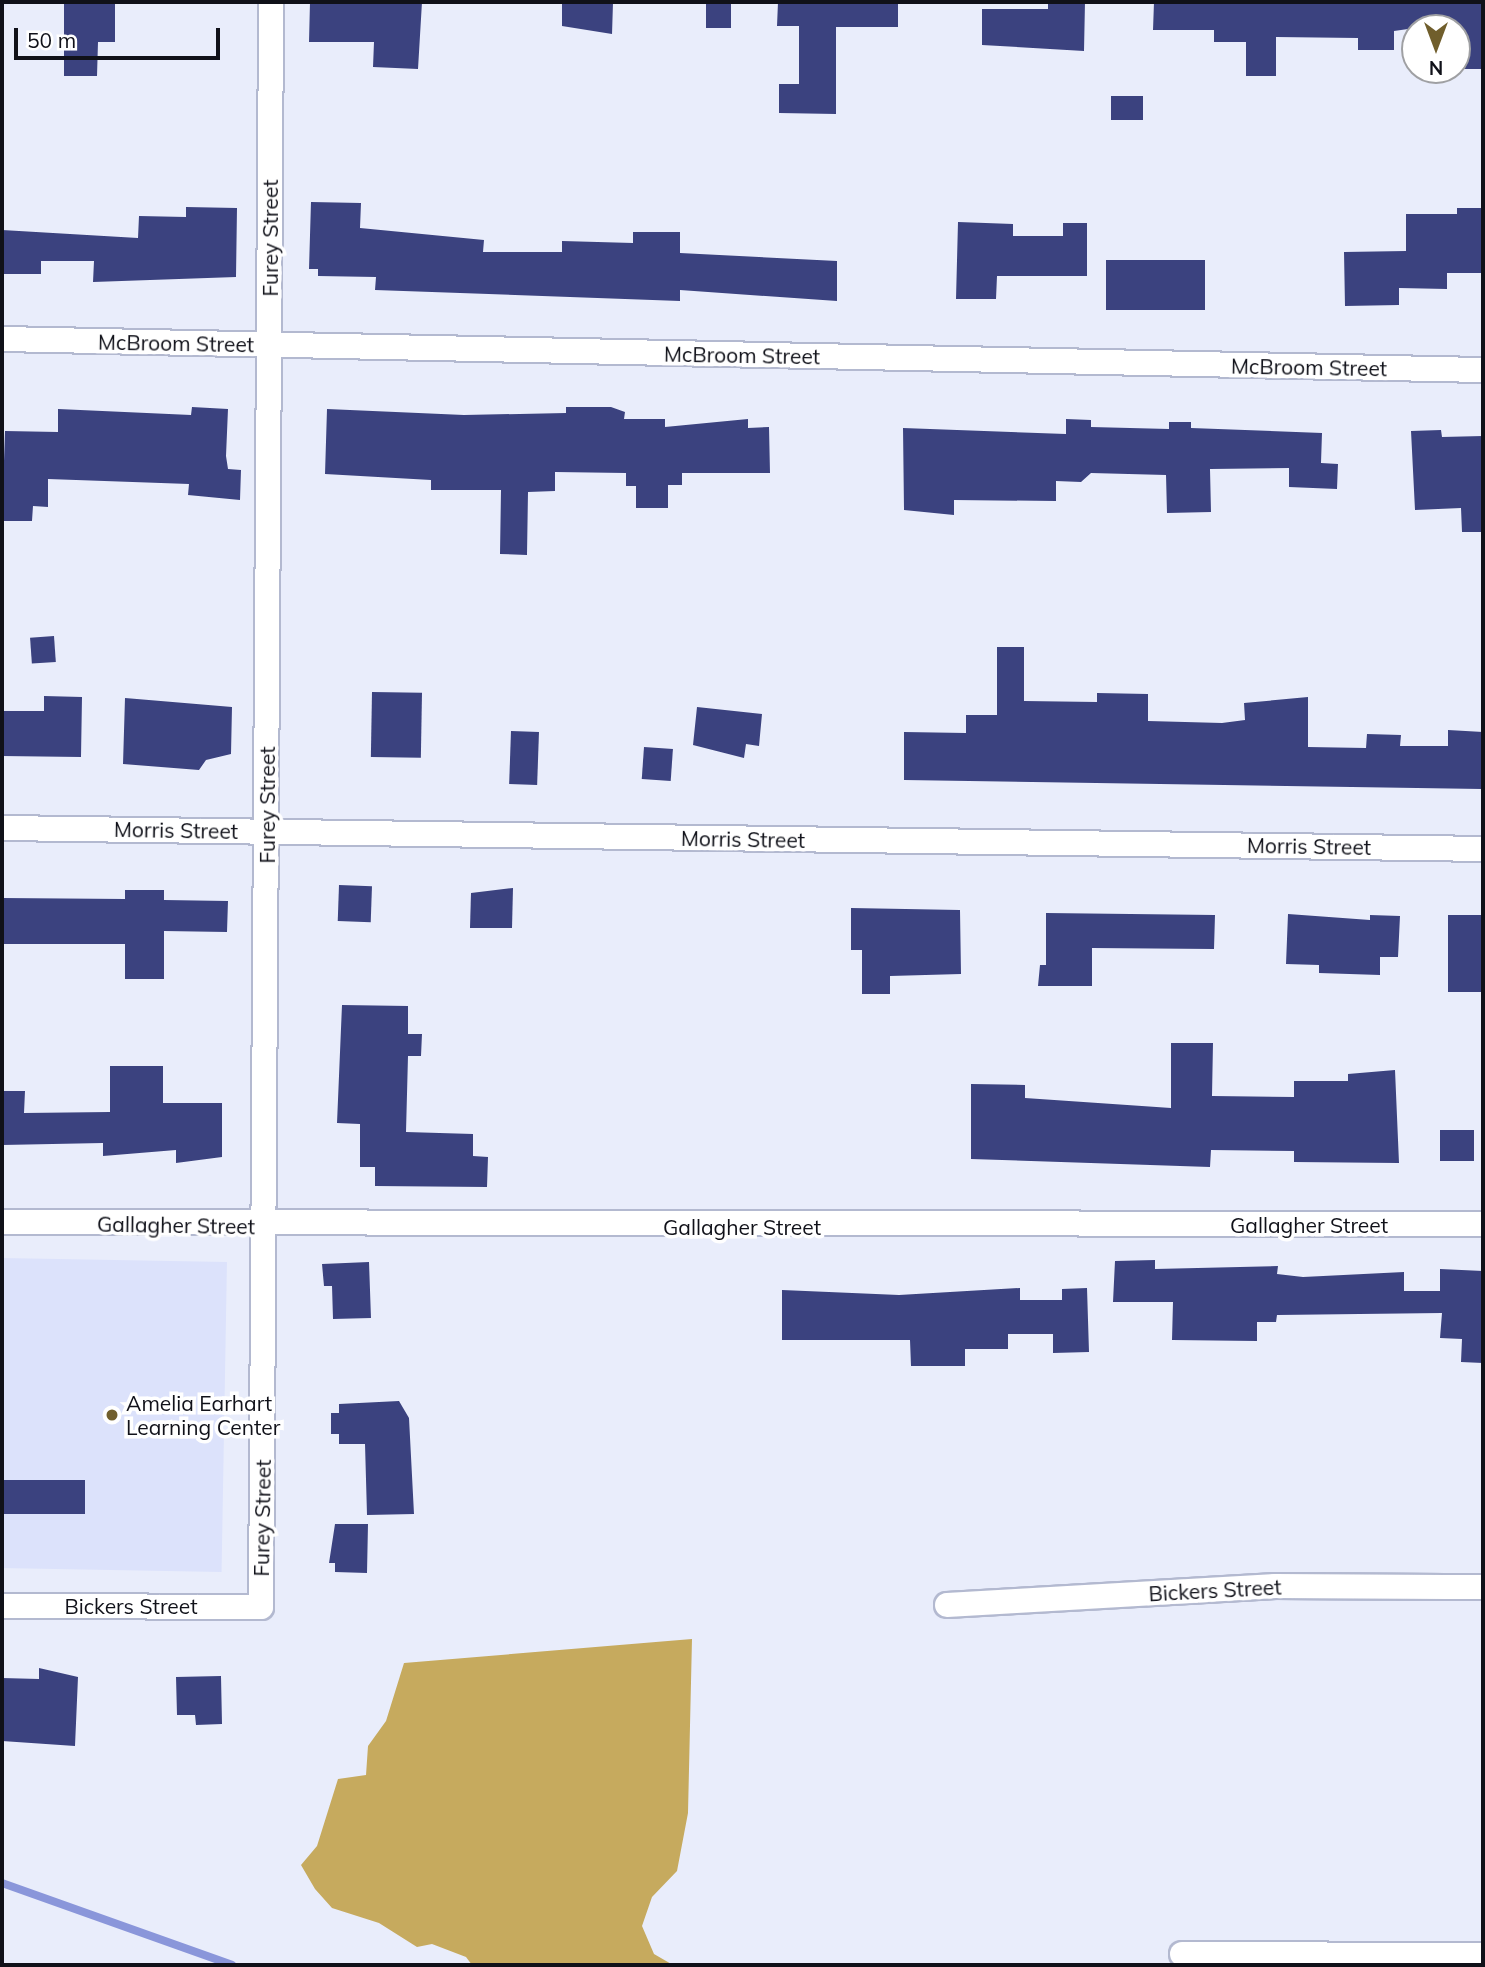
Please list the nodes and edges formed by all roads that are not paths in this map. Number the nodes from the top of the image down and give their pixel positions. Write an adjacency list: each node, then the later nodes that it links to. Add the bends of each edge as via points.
1 (271, 2): 3 (street, Furey Street)
2 (2, 339): 3 (street, McBroom Street)
3 (269, 345): 4 (street, McBroom Street); 6 (street, Furey Street)
4 (1483, 370)
5 (2, 828): 6 (street, Morris Street)
6 (267, 831): 7 (street, Morris Street); 10 (street, Furey Street)
7 (1483, 849)
8 (2, 1222): 10 (street, Gallagher Street)
9 (1483, 1224): 10 (street, Gallagher Street)
10 (266, 1226): 14 (street, Furey Street)
11 (1483, 1587): 12 (street, Bickers Street, via 1275,1586)
12 (947, 1605)
13 (2, 1606): 14 (street, Bickers Street)
14 (261, 1607)
15 (1182, 1954): 16 (street)
16 (1483, 1955)

